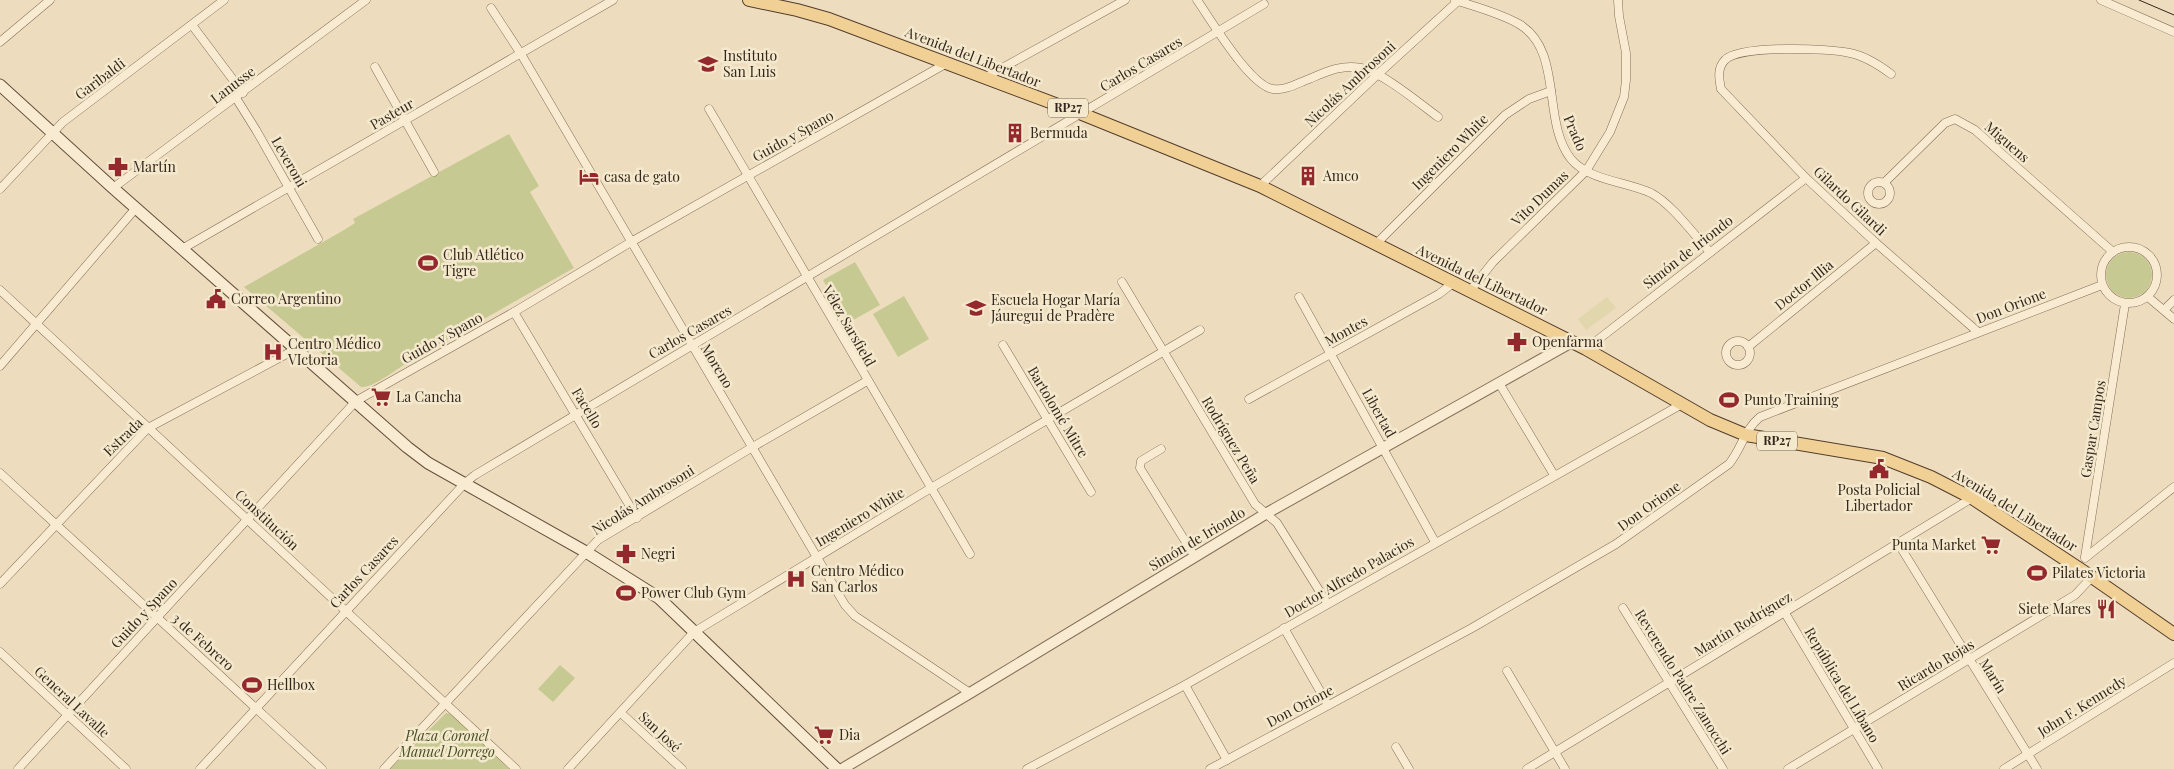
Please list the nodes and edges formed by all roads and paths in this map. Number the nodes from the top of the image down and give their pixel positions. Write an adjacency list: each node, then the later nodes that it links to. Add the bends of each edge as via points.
1 (50, 0): 17 (street)
2 (224, 0): 14 (street, Garibaldi)
3 (366, 0): 26 (street, Lanusse)
4 (613, 0): 18 (street, Pasteur)
5 (749, 0): 12 (main road, Avenida del Libertador / RP27)
6 (1125, 0): 23 (street)
7 (1197, 0): 15 (street)
8 (1456, 0): 22 (street, Nicolás Ambrosoni); 25 (street, Prado, via 1509,19 1531,33 1546,61)
9 (1618, 0): 34 (street, Vito Dumas, via 1626,53 1624,98 1610,132)
10 (2101, 0): 16 (street)
11 (1264, 4): 15 (street, Carlos Casares)
12 (798, 5): 19 (main road, Avenida del Libertador / RP27)
13 (490, 8): 18 (street, Moreno)
14 (192, 25): 26 (street); 32 (street, Garibaldi)
15 (1219, 32): 22 (street, via 1248,73 1272,89 1288,88 1341,68 1361,68); 29 (street, Carlos Casares)
16 (2174, 32)
17 (0, 42)
18 (520, 54): 31 (street, Pasteur); 44 (street, Moreno)
19 (947, 63): 23 (main road, Avenida del Libertador / RP27); 35 (street, Guido y Spano)
20 (375, 67): 31 (street)
21 (1891, 74): 36 (street, Gilardo Gilardi, via 1852,53 1822,49 1782,49 1732,55 1725,59 1720,67 1722,89)
22 (1377, 75): 30 (street); 38 (street, Nicolás Ambrosoni)
23 (986, 78): 29 (main road, Avenida del Libertador / RP27)
24 (0, 85): 32 (main road)
25 (1551, 91): 34 (street, Prado, via 1552,108 1563,143 1572,159); 46 (street, Ingeniero White, via 1529,98 1505,116)
26 (243, 93): 27 (street, Lanusse)
27 (236, 98): 39 (street, Leveroni); 40 (street, Lanusse)
28 (709, 109): 35 (street, Vélez Sarsfield)
29 (1082, 114): 38 (main road, Avenida del Libertador / RP27); 50 (street, Carlos Casares)
30 (1438, 117)
31 (405, 120): 33 (street); 39 (street, Pasteur)
32 (52, 133): 40 (main road); 41 (street, Garibaldi)
33 (434, 172)
34 (1586, 172): 48 (street, Prado, via 1652,194 1666,204); 55 (street, Vito Dumas, via 1493,262)
35 (747, 176): 44 (street, Guido y Spano); 50 (street, Vélez Sarsfield)
36 (1806, 178): 45 (street, Gilardo Gilardi); 48 (street, Simón de Iriondo)
37 (1884, 183): 49 (street, Miguens, via 1945,123 1955,119 1975,130)
38 (1260, 186): 46 (main road, Avenida del Libertador / RP27)
39 (290, 187): 43 (street, Leveroni); 47 (street, Pasteur)
40 (113, 188): 42 (main road)
41 (0, 189)
42 (136, 208): 47 (main road); 63 (street)
43 (318, 239)
44 (631, 242): 61 (street, Guido y Spano); 68 (street, Moreno)
45 (1876, 243): 65 (street, Gilardo Gilardi); 69 (street, Doctor Illia)
46 (1376, 244): 52 (main road, Avenida del Libertador / RP27)
47 (182, 248): 70 (main road)
48 (1710, 252): 71 (street, Simón de Iriondo)
49 (2113, 252): 53 (street, via 2102,267); 57 (street, via 2122,248 2140,249 2149,254 2155,262 2158,280)
50 (807, 278): 68 (street, Carlos Casares); 75 (street, Vélez Sarsfield)
51 (1122, 282): 72 (street, Rodríguez Peña)
52 (1452, 283): 55 (main road, Avenida del Libertador / RP27); 73 (street, Montes, via 1439,294)
53 (2102, 285): 59 (street, via 2111,297); 65 (street, Don Orione)
54 (0, 290): 63 (street, Constitución)
55 (1470, 291): 66 (main road, Avenida del Libertador / RP27)
56 (1299, 297): 73 (street, Libertad)
57 (2148, 297): 59 (street); 60 (street)
58 (2174, 300): 60 (street)
59 (2125, 304): 104 (street, Gaspar Campos)
60 (2164, 310): 62 (street)
61 (514, 312): 78 (street, Guido y Spano); 80 (street, Facello)
62 (2174, 319)
63 (37, 323): 74 (street); 82 (street, Constitución)
64 (1200, 330): 72 (street, Ingeniero White)
65 (1978, 332): 83 (street, Don Orione, via 1760,417 1749,426)
66 (1572, 342): 71 (main road, Avenida del Libertador / RP27); 76 (street, Simón de Iriondo)
67 (1003, 345): 81 (street, Bartolomé Mitre)
68 (691, 346): 80 (street, Carlos Casares); 84 (street, Moreno)
69 (1748, 347)
70 (296, 349): 78 (main road); 82 (street, Estrada)
71 (1586, 349): 79 (main road, Avenida del Libertador / RP27)
72 (1162, 350): 81 (street, Ingeniero White); 94 (street, Rodríguez Peña, via 1255,504)
73 (1331, 353): 77 (street, Montes); 85 (street, Libertad)
74 (0, 366)
75 (867, 381): 84 (street, Nicolás Ambrosoni); 91 (street, Vélez Sarsfield)
76 (1499, 383): 85 (street, Simón de Iriondo); 88 (street)
77 (1249, 399)
78 (356, 402): 89 (main road, via 428,462); 96 (street, Guido y Spano)
79 (1682, 404): 83 (main road, Avenida del Libertador / RP27); 88 (street, Doctor Alfredo Palacios)
80 (576, 414): 89 (street, Carlos Casares); 95 (street, Facello)
81 (1047, 419): 91 (street, Ingeniero White); 92 (street, Bartolomé Mitre)
82 (148, 428): 96 (street, Constitución); 97 (street, Estrada)
83 (1746, 435): 93 (main road, Avenida del Libertador / RP27, via 1883,458); 123 (street, Don Orione, via 1729,464 1616,544 1472,628)
84 (751, 448): 95 (street, Nicolás Ambrosoni); 103 (street, Moreno)
85 (1384, 448): 94 (street, Simón de Iriondo); 98 (street, Libertad)
86 (1161, 449): 102 (street, via 1141,461 1140,468)
87 (0, 473): 97 (street, 3 de Febrero)
88 (1554, 475): 98 (street, Doctor Alfredo Palacios)
89 (465, 483): 100 (main road); 109 (street, Carlos Casares)
90 (2174, 487): 104 (street)
91 (931, 488): 101 (street, Vélez Sarsfield); 103 (street, Ingeniero White)
92 (1091, 492)
93 (1972, 498): 99 (street, Martín Rodríguez); 104 (main road, Avenida del Libertador / RP27)
94 (1267, 513): 102 (street, Simón de Iriondo); 107 (street, Rodríguez Peña, via 1277,523)
95 (637, 518): 100 (street, Nicolás Ambrosoni, via 598,540)
96 (249, 520): 109 (street, Constitución); 111 (street, Guido y Spano)
97 (56, 524): 106 (street, Estrada); 111 (street, 3 de Febrero)
98 (1435, 542): 107 (street, Doctor Alfredo Palacios)
99 (1898, 543): 110 (street, Martín Rodríguez); 116 (street, Marín)
100 (586, 552): 113 (main road, via 644,587); 122 (street, Nicolás Ambrosoni)
101 (970, 554)
102 (1195, 557): 121 (street, Simón de Iriondo)
103 (816, 558): 113 (street, Ingeniero White); 121 (street, Moreno, via 845,606 855,616)
104 (2082, 562): 105 (main road, Avenida del Libertador / RP27)
105 (2092, 576): 114 (main road, Avenida del Libertador / RP27); 116 (street, Ricardo Rojas, via 2075,596)
106 (0, 584)
107 (1327, 604): 112 (street, Doctor Alfredo Palacios)
108 (1623, 608): 119 (street, Reverendo Padre Zanocchi)
109 (345, 611): 122 (street, Constitución); 124 (street, Carlos Casares)
110 (1785, 614): 119 (street, Martín Rodríguez); 127 (street, República del Líbano)
111 (156, 617): 124 (street, 3 de Febrero); 126 (street, Guido y Spano)
112 (1284, 628): 120 (street, Doctor Alfredo Palacios); 123 (street)
113 (694, 632): 125 (street, Ingeniero White); 140 (main road)
114 (2174, 634)
115 (0, 652): 126 (street, General Lavalle)
116 (1969, 660): 127 (street, Ricardo Rojas); 130 (street, Marín)
117 (2174, 663): 130 (street, John F. Kennedy)
118 (1507, 671): 129 (street)
119 (1670, 682): 129 (street, Martín Rodríguez); 147 (street, Reverendo Padre Zanocchi)
120 (1185, 684): 131 (street); 142 (street, Doctor Alfredo Palacios)
121 (970, 693): 141 (street, Simón de Iriondo)
122 (445, 703): 136 (street, Nicolás Ambrosoni); 137 (street, Constitución)
123 (1328, 705): 131 (street, Don Orione)
124 (256, 708): 134 (street, Carlos Casares); 135 (street, 3 de Febrero)
125 (622, 713): 138 (street, Ingeniero White); 139 (street, San José)
126 (67, 715): 132 (street, Guido y Spano); 133 (street, General Lavalle)
127 (1854, 730): 148 (street, Ricardo Rojas); 149 (street, República del Líbano)
128 (1396, 747): 144 (street)
129 (1555, 752): 145 (street, Martín Rodríguez); 146 (street)
130 (2027, 755): 150 (street, John F. Kennedy); 151 (street, Marín)
131 (1227, 760): 143 (street, Don Orione)
132 (18, 769)
133 (126, 769)
134 (200, 769)
135 (322, 769)
136 (384, 769)
137 (516, 769)
138 (568, 769)
139 (682, 769)
140 (837, 769)
141 (842, 769)
142 (1027, 769)
143 (1210, 769)
144 (1409, 769)
145 (1527, 769)
146 (1565, 769)
147 (1723, 769)
148 (1788, 769)
149 (1878, 769)
150 (2004, 769)
151 (2037, 769)

